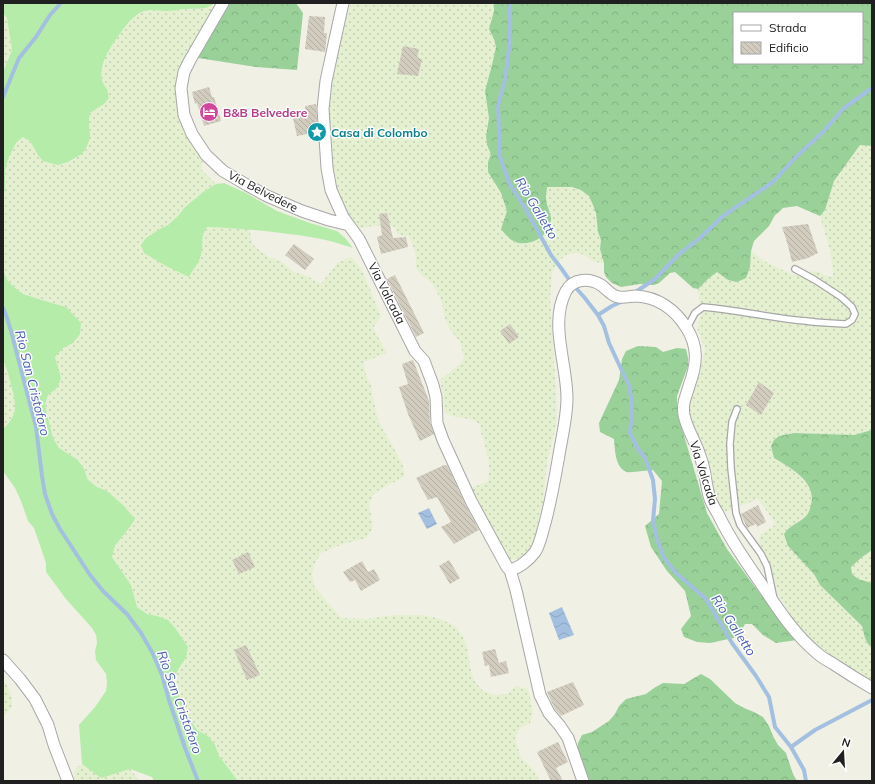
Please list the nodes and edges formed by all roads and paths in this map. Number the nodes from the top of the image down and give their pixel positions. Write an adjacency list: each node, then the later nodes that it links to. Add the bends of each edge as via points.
1 (223, 3): 3 (street, Via Belvedere, via 184,72 181,88 184,115 192,134 206,155 223,171 247,185 302,211)
2 (343, 3): 3 (street, Via Valcada, via 326,81 323,109 331,190)
3 (349, 225): 7 (street, Via Valcada, via 360,239 415,351 424,361 436,397 437,424 442,440 471,501)
4 (795, 269): 5 (lane, via 841,297 855,314 852,320 846,324 805,321 703,307 695,313)
5 (687, 328): 7 (street, Via Valcada, via 670,308 657,301 638,296 619,297 586,280 577,281 568,287 561,303 559,320 561,351 566,374 566,414 549,506 534,553 515,569); 8 (street, Via Valcada, via 696,349 696,360 683,403 684,414 699,453 710,498 725,530)
6 (737, 409): 8 (lane, via 732,422 730,444 736,513 740,525 767,566)
7 (510, 570): 12 (street, Via Valcada, via 540,695 549,713 568,738)
8 (776, 605): 10 (street, Via Valcada, via 794,629 819,655)
9 (3, 660): 11 (street, via 35,699 48,725)
10 (872, 688)
11 (68, 781)
12 (583, 781)

